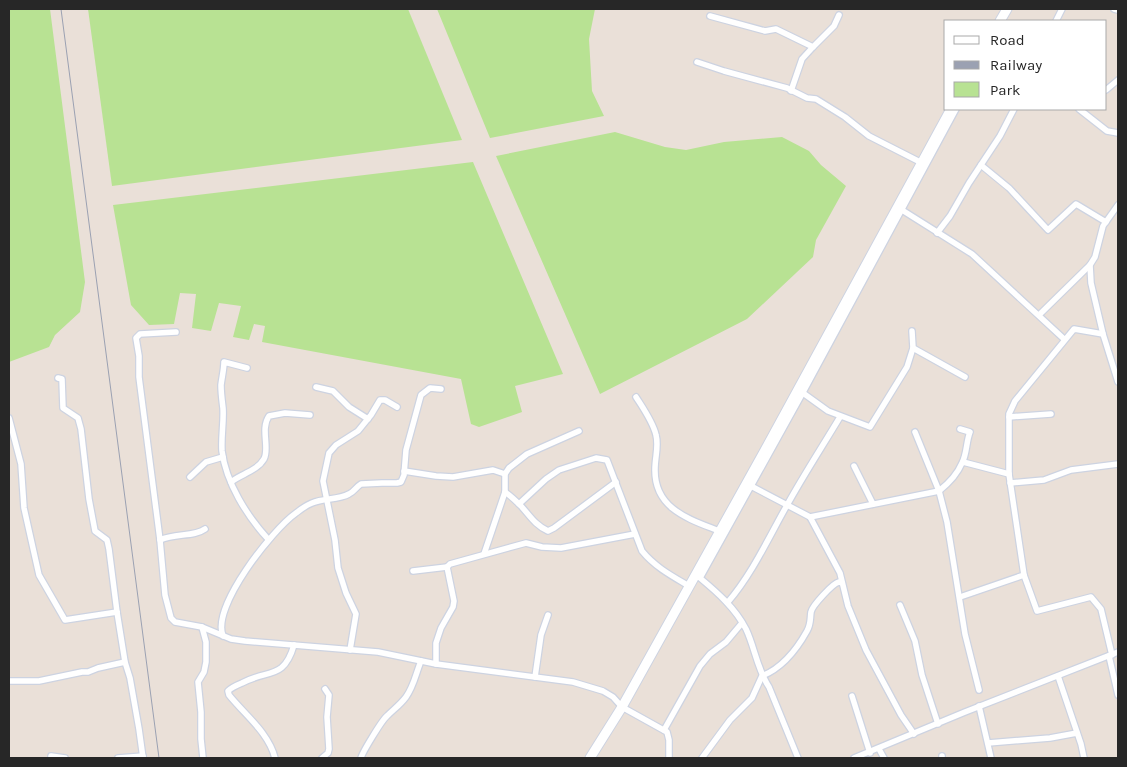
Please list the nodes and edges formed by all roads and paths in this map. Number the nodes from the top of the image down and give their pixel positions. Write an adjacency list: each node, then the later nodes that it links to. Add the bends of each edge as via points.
1 (1007, 9): 7 (main road)
2 (1012, 9): 8 (street)
3 (1114, 9): 4 (street)
4 (1118, 10)
5 (839, 15): 9 (street, via 834,26)
6 (710, 16): 9 (street, via 765,31 776,29)
7 (1001, 20)
8 (1006, 20)
9 (813, 47): 13 (street, via 802,59)
10 (696, 62): 13 (street)
11 (1118, 80): 12 (street)
12 (1107, 89)
13 (791, 90): 19 (street, via 816,99 869,136)
14 (950, 110): 19 (main road)
15 (955, 110): 22 (street)
16 (1013, 110): 20 (street)
17 (1083, 110): 18 (street, via 1107,131)
18 (1118, 133)
19 (922, 163): 70 (main road)
20 (980, 165): 23 (street, via 1009,188 1048,230 1076,204); 24 (street)
21 (1117, 207): 23 (street)
22 (902, 210): 24 (street); 38 (street)
23 (1106, 222): 25 (street)
24 (937, 233): 26 (street, via 972,254)
25 (1090, 265): 26 (street); 29 (street)
26 (1038, 315): 30 (street)
27 (912, 331): 31 (street)
28 (176, 332): 73 (street, via 140,334 136,338)
29 (1103, 334): 30 (street, via 1074,329); 35 (street)
30 (1064, 339): 43 (street, via 1015,401)
31 (913, 348): 33 (street); 44 (street, via 907,367 870,427)
32 (247, 368): 50 (street, via 224,362 221,393)
33 (964, 377)
34 (58, 378): 83 (street, via 62,379 63,408 78,418 81,429 94,523 96,531 107,540)
35 (1118, 382)
36 (316, 387): 46 (street, via 333,391)
37 (440, 389): 54 (street, via 430,388 420,395)
38 (803, 393): 44 (street); 61 (street)
39 (636, 397): 70 (street, via 656,432 655,471 662,497 671,509)
40 (397, 407): 46 (street, via 380,400)
41 (1050, 414): 43 (street)
42 (310, 415): 58 (street, via 285,413 269,416 264,460)
43 (1009, 416): 56 (street)
44 (840, 417): 67 (street)
45 (9, 418): 83 (street, via 21,464 24,508 37,568 62,618 68,621)
46 (368, 419): 64 (street, via 329,453 323,481)
47 (960, 430): 51 (street, via 970,432)
48 (579, 431): 55 (street, via 527,454)
49 (914, 432): 62 (street)
50 (223, 457): 57 (street, via 206,462); 58 (street)
51 (963, 462): 56 (street); 62 (street, via 952,480)
52 (1118, 464): 60 (street, via 1072,470 1044,480)
53 (854, 466): 66 (street)
54 (404, 471): 55 (street, via 453,477 493,470); 64 (street, via 401,482 397,484 361,484 352,493)
55 (505, 474): 63 (street)
56 (1009, 474): 60 (street)
57 (190, 477)
58 (232, 482): 72 (street, via 248,513)
59 (616, 482): 65 (street, via 548,531 532,522); 65 (street, via 607,460 596,458 559,470); 71 (street)
60 (1010, 482): 77 (street)
61 (751, 486): 67 (street); 81 (street, via 700,578)
62 (939, 491): 66 (street); 80 (street)
63 (505, 492): 65 (street); 74 (street)
64 (327, 499): 72 (street, via 312,503 296,513); 90 (street, via 338,568 356,614)
65 (519, 504)
66 (873, 504): 68 (street)
67 (787, 506): 68 (street); 81 (street, via 740,589)
68 (810, 517): 78 (street, via 828,548)
69 (205, 529): 73 (street)
70 (719, 532): 79 (main road)
71 (635, 534): 74 (street, via 561,548 526,543); 79 (street, via 650,561)
72 (268, 539): 87 (street, via 230,596)
73 (160, 540): 86 (street, via 164,595 171,618 175,622)
74 (484, 554): 75 (street)
75 (447, 567): 76 (street); 95 (street, via 454,601 436,643)
76 (413, 571)
77 (1024, 574): 80 (street); 92 (street, via 1037,611 1091,597 1101,609)
78 (842, 583): 96 (street, via 835,583 811,611 808,630 791,655); 109 (street, via 866,650)
79 (689, 586): 104 (main road)
80 (960, 598): 101 (street)
81 (728, 602): 85 (street)
82 (900, 605): 106 (street, via 915,641)
83 (117, 612): 94 (street)
84 (548, 615): 98 (street, via 541,635)
85 (742, 623): 96 (street); 107 (street, via 700,666)
86 (202, 627): 87 (street); 88 (street)
87 (220, 635): 88 (street); 89 (street, via 245,641)
88 (206, 642): 117 (street, via 206,662 198,682)
89 (294, 645): 90 (street); 118 (street, via 282,669 257,676 228,692 265,736)
90 (350, 650): 93 (street)
91 (1118, 652): 92 (street)
92 (1110, 655): 97 (street); 102 (street)
93 (421, 661): 95 (street); 120 (street, via 410,692 398,708 386,716)
94 (125, 662): 99 (street, via 39,681); 114 (street)
95 (436, 664): 98 (street)
96 (762, 676): 123 (street, via 752,698 730,720); 124 (street)
97 (1058, 676): 105 (street); 108 (street)
98 (535, 677): 104 (street, via 594,688 613,697)
99 (9, 681)
100 (325, 689): 119 (street, via 329,695 328,752)
101 (979, 690)
102 (1118, 695)
103 (852, 696): 112 (street)
104 (622, 706): 107 (street); 121 (main road)
105 (979, 706): 106 (street); 110 (street)
106 (938, 724): 109 (street)
107 (664, 730): 122 (street, via 670,740)
108 (1078, 733): 110 (street); 128 (street)
109 (914, 734): 111 (street)
110 (988, 743): 127 (street)
111 (879, 749): 112 (street); 126 (street)
112 (870, 752): 125 (street)
113 (51, 756): 115 (street)
114 (143, 757): 116 (street)
115 (65, 758)
116 (118, 758)
117 (203, 758)
118 (275, 758)
119 (322, 758)
120 (361, 758)
121 (590, 758)
122 (669, 758)
123 (702, 758)
124 (798, 758)
125 (854, 758)
126 (884, 758)
127 (991, 758)
128 (1084, 758)

